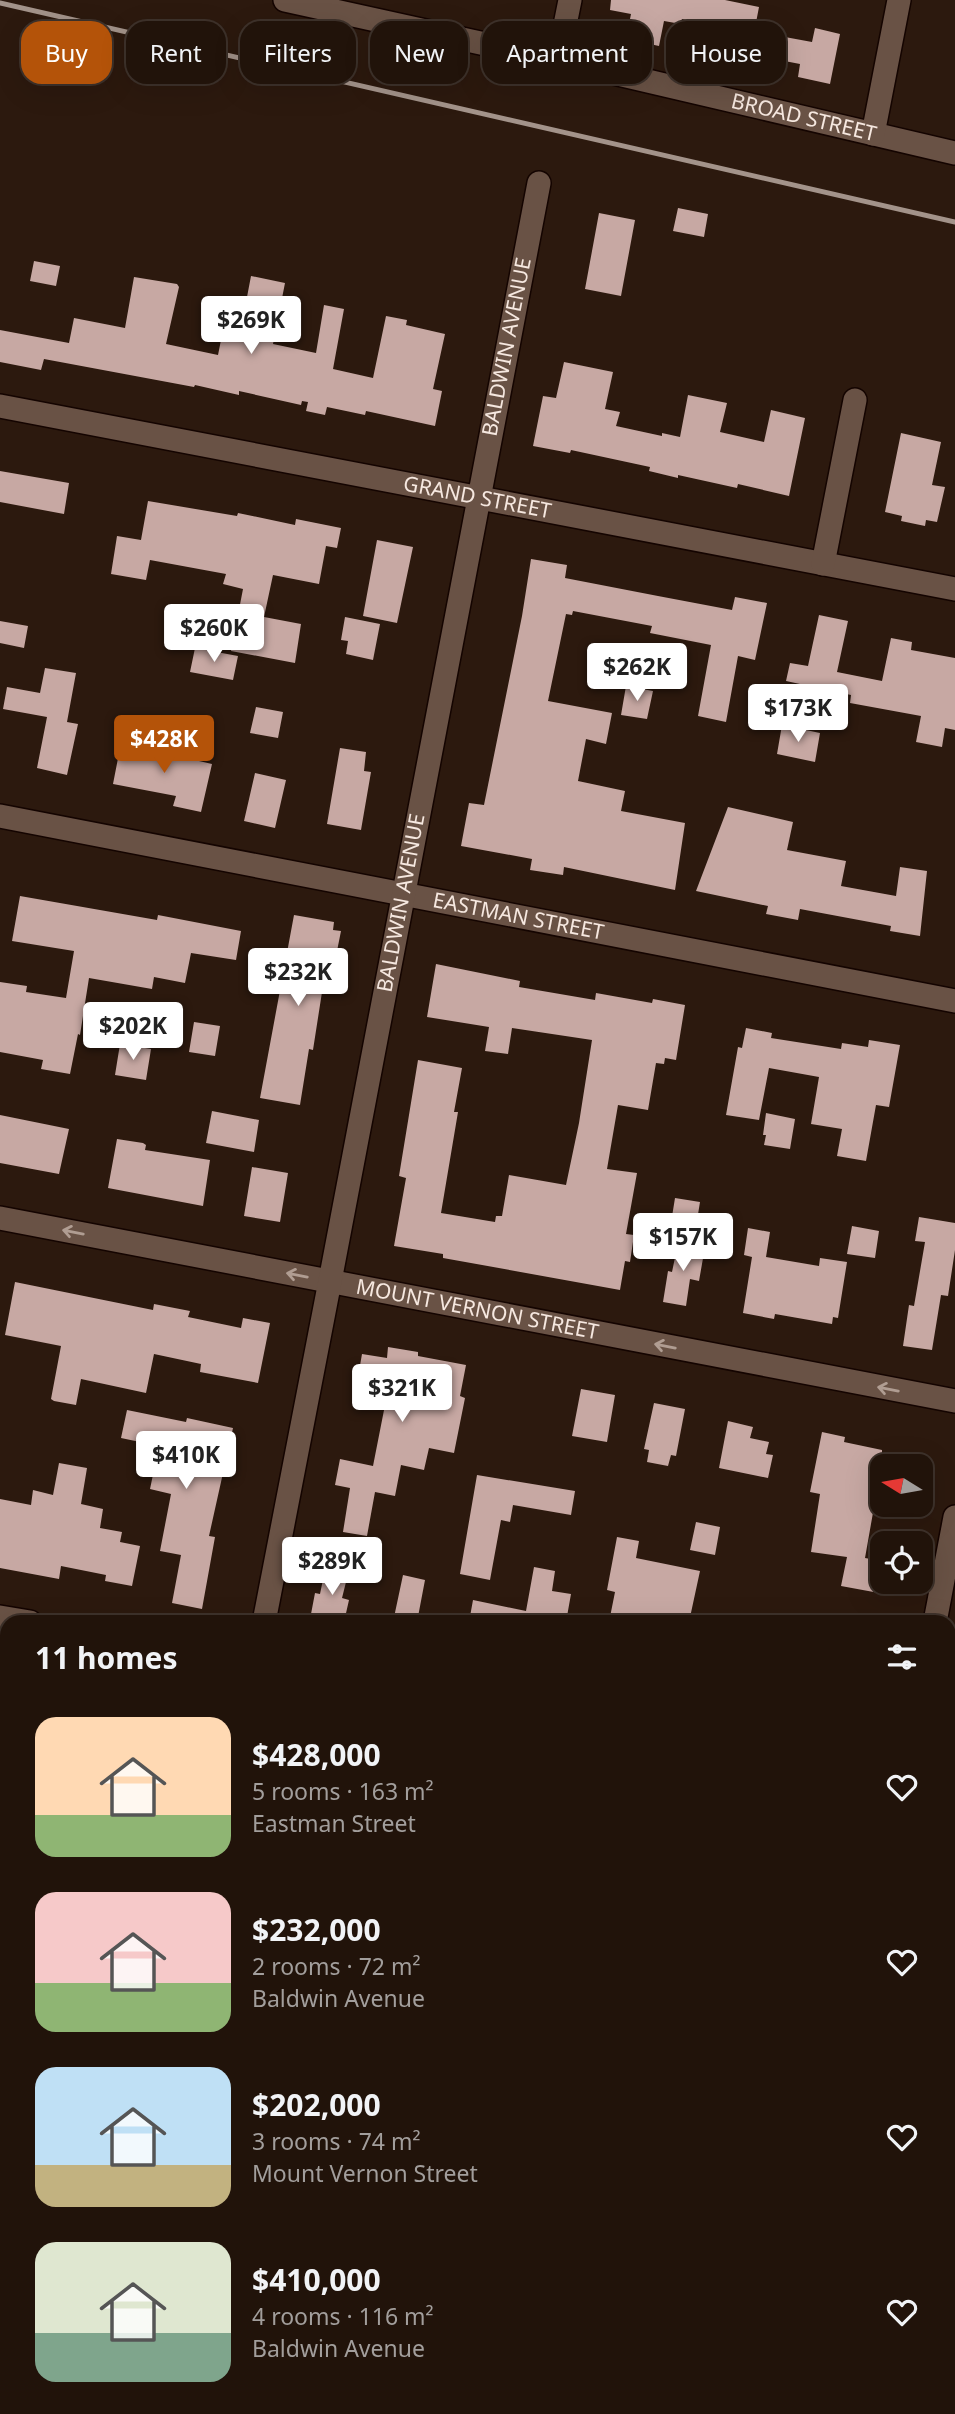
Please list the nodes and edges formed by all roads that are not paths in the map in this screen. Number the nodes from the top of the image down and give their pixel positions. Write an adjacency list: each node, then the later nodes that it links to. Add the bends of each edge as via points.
1 (285, 0): 5 (street, BROAD STREET)
2 (570, 0): 4 (street)
3 (899, 0): 7 (street)
4 (566, 21)
5 (482, 43)
6 (652, 82): 7 (street, BROAD STREET)
7 (873, 134): 8 (street, BROAD STREET)
8 (955, 153)
9 (539, 183): 12 (street, BALDWIN AVENUE)
10 (855, 400): 13 (street)
11 (0, 406): 12 (street, GRAND STREET)
12 (476, 497): 13 (street, GRAND STREET); 16 (street, BALDWIN AVENUE)
13 (823, 564): 14 (street, GRAND STREET)
14 (955, 589)
15 (0, 816): 16 (street, EASTMAN STREET)
16 (402, 892): 17 (street, EASTMAN STREET); 19 (street, BALDWIN AVENUE)
17 (955, 1001)
18 (0, 1218): 19 (street, MOUNT VERNON STREET, one-way to 18)
19 (332, 1282): 20 (street, MOUNT VERNON STREET, one-way to 19); 22 (street, BALDWIN AVENUE)
20 (955, 1401)
21 (955, 1517): 23 (street)
22 (265, 1615)
23 (936, 1615)

